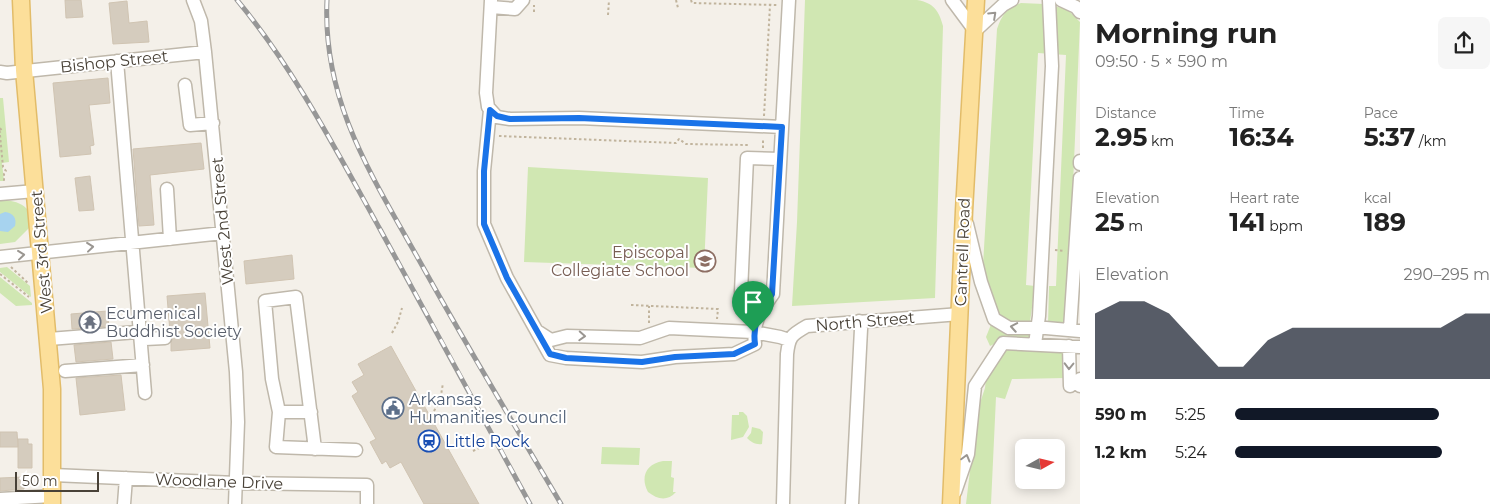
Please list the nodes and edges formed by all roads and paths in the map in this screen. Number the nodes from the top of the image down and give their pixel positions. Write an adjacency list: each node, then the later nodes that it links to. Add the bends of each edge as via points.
1 (21, 0): 21 (main road, West 3rd Street)
2 (193, 0): 19 (street, West 2nd Street, via 201,21)
3 (523, 0): 13 (street, via 515,9)
4 (609, 0): 17 (path)
5 (676, 0): 15 (path)
6 (691, 0): 14 (path, via 692,3)
7 (952, 0): 18 (street)
8 (976, 0): 18 (main road, Cantrell Road)
9 (1012, 0): 18 (street, one-way to 9)
10 (1049, 0): 63 (street, via 1052,66)
11 (1061, 0): 16 (street)
12 (785, 3): 14 (path); 27 (street)
13 (491, 4): 24 (street, via 486,93)
14 (770, 5): 25 (path)
15 (678, 8)
16 (1080, 12)
17 (608, 15)
18 (974, 31): 42 (main road, Cantrell Road)
19 (205, 52): 20 (street, Bishop Street); 26 (street, West 2nd Street)
20 (117, 61): 21 (street, Bishop Street); 46 (street)
21 (24, 70): 22 (street, Bishop Street); 40 (main road, West 3rd Street)
22 (0, 72)
23 (185, 85): 26 (street, via 190,125)
24 (490, 110): 27 (street, via 497,116 510,119 579,118); 32 (street)
25 (764, 120)
26 (213, 123): 43 (street, West 2nd Street)
27 (782, 127): 36 (street)
28 (0, 128): 29 (path)
29 (0, 133): 38 (path, via 6,171)
30 (578, 133): 33 (path)
31 (763, 133): 35 (path)
32 (488, 136): 33 (path); 64 (street, via 484,224 507,278)
33 (578, 138): 34 (path, via 676,143 679,139 686,144)
34 (754, 146)
35 (762, 152)
36 (780, 159): 54 (street); 54 (street, via 747,158 741,292)
37 (1080, 178): 44 (street)
38 (4, 181)
39 (166, 189): 45 (street)
40 (35, 191): 41 (street); 49 (main road, West 3rd Street)
41 (0, 194)
42 (964, 211): 59 (main road, Cantrell Road); 63 (street, one-way to 42, via 1009,328 994,319)
43 (223, 233): 45 (street); 88 (street, West 2nd Street, via 236,381)
44 (1079, 233): 52 (street)
45 (170, 238): 46 (street)
46 (132, 243): 49 (street, one-way to 46); 66 (street)
47 (1055, 250): 48 (path)
48 (1070, 251)
49 (42, 253): 50 (street, one-way to 49); 70 (main road, West 3rd Street)
50 (4, 261): 53 (path)
51 (0, 274): 55 (path)
52 (1077, 278): 65 (street)
53 (32, 286)
54 (772, 294): 67 (street)
55 (34, 301)
56 (631, 305): 57 (path)
57 (649, 306): 61 (path, via 718,309); 62 (path)
58 (402, 308): 68 (path)
59 (960, 314): 60 (street, North Street); 96 (main road, Cantrell Road)
60 (859, 321): 71 (street, North Street, via 807,326); 95 (street)
61 (717, 324)
62 (648, 328)
63 (1036, 329): 65 (street); 72 (street)
64 (537, 330): 67 (street, one-way to 67, via 551,340 567,336 640,338 669,328); 67 (street, via 550,354 566,358 642,362 734,354 755,344)
65 (1075, 330)
66 (140, 332): 69 (street, via 145,339); 70 (street); 74 (street)
67 (753, 332): 71 (street)
68 (392, 333)
69 (165, 338)
70 (49, 339): 86 (main road, West 3rd Street)
71 (789, 340): 94 (street)
72 (1035, 344): 73 (street); 96 (street, one-way to 72, via 968,454 975,386 1003,343)
73 (1074, 346): 77 (street, one-way to 77)
74 (143, 366): 75 (street); 78 (street)
75 (65, 371)
76 (443, 383): 79 (path, via 440,402)
77 (1077, 385)
78 (146, 393)
79 (434, 411)
80 (278, 412): 81 (street); 81 (street, via 265,301 296,297); 83 (street, via 276,447)
81 (310, 412): 83 (street)
82 (479, 448): 85 (path)
83 (315, 449): 84 (street)
84 (356, 450)
85 (473, 451)
86 (53, 475): 87 (street, Woodlane Drive); 90 (main road, West 3rd Street)
87 (126, 478): 88 (street, Woodlane Drive); 91 (street)
88 (236, 482): 92 (street, West 2nd Street); 93 (street, Woodlane Drive, via 368,485)
89 (0, 499): 90 (street)
90 (52, 500)
91 (124, 504)
92 (235, 504)
93 (367, 504)
94 (783, 504)
95 (852, 504)
96 (951, 504)

